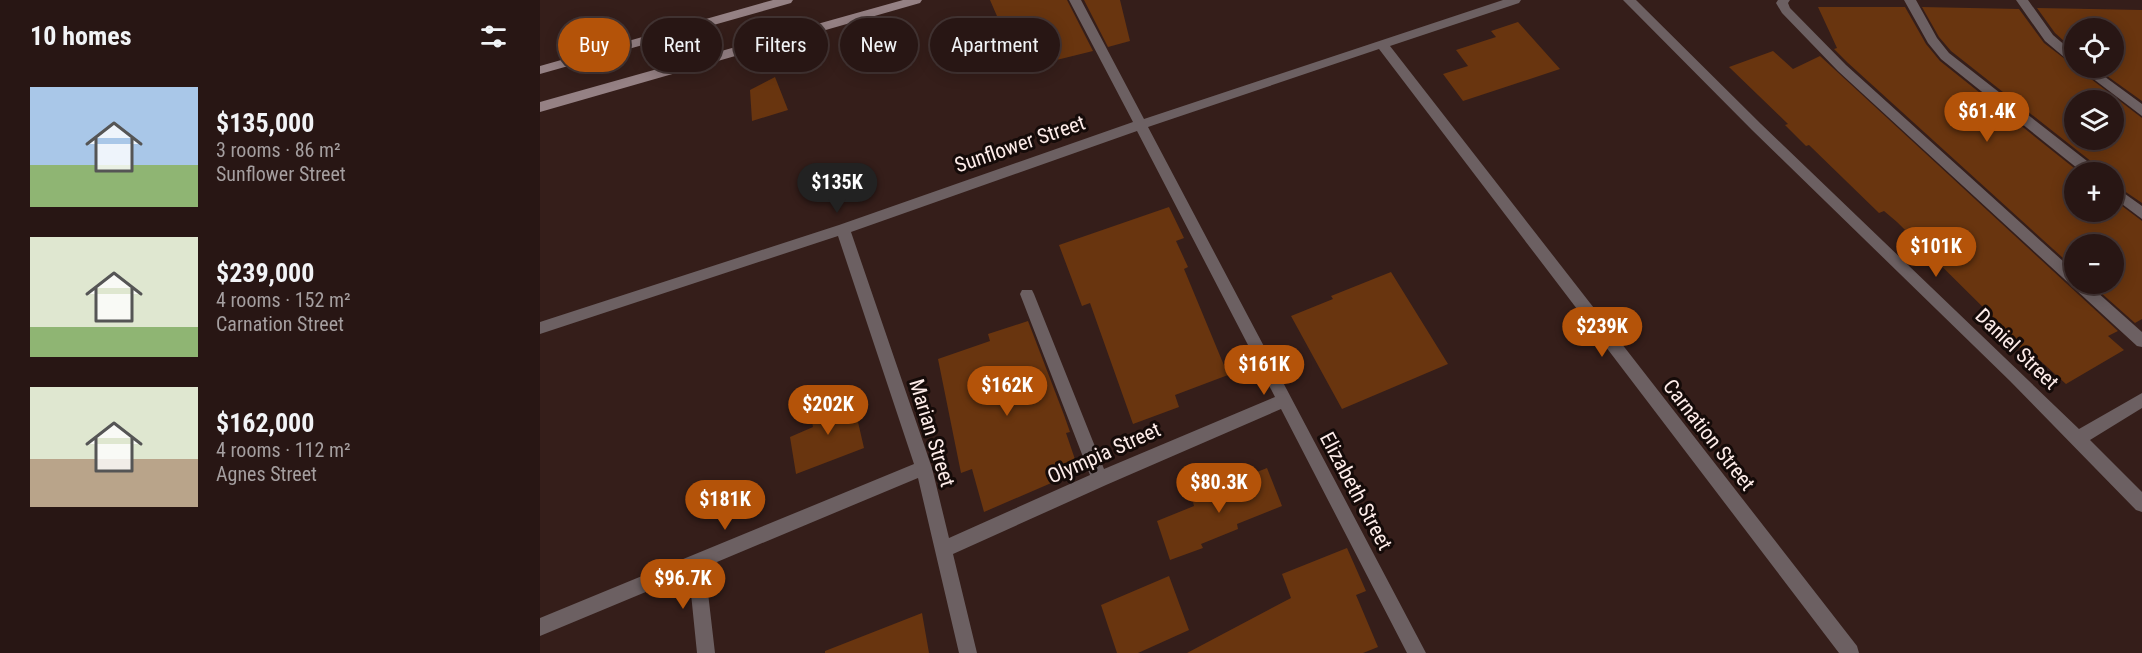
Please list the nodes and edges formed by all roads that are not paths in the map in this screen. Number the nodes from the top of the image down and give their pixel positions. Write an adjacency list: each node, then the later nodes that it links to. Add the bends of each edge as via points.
1 (787, 0): 11 (street)
2 (916, 0): 13 (street)
3 (1075, 0): 15 (street, Elizabeth Street)
4 (1515, 0): 9 (street, Sunflower Street)
5 (1629, 0): 27 (street, Daniel Street, via 1704,78)
6 (1910, 0): 16 (street, via 1945,56)
7 (2022, 0): 10 (street, via 2049,38)
8 (1783, 2): 20 (street, via 1786,10 1842,68)
9 (1381, 43): 15 (street, Sunflower Street); 37 (street, Carnation Street)
10 (2064, 51)
11 (540, 69)
12 (2098, 78): 14 (street)
13 (540, 107)
14 (2142, 111)
15 (1142, 124): 19 (street, Sunflower Street); 25 (street, Elizabeth Street)
16 (2078, 162)
17 (2124, 199): 18 (street)
18 (2142, 214)
19 (843, 229): 23 (street, Sunflower Street); 28 (street, Marian Street)
20 (2064, 270)
21 (1028, 294): 29 (street)
22 (2090, 294): 24 (street)
23 (540, 328)
24 (2142, 341)
25 (1285, 400): 29 (street, Olympia Street); 36 (street, Elizabeth Street)
26 (2142, 400): 27 (street)
27 (2079, 438): 30 (street, Daniel Street)
28 (924, 468): 31 (street, Marian Street); 32 (street)
29 (1100, 479): 31 (street, Olympia Street)
30 (2142, 504)
31 (943, 550): 35 (street, Marian Street)
32 (696, 562): 33 (street); 34 (street)
33 (540, 627)
34 (706, 653)
35 (968, 653)
36 (1417, 653)
37 (1850, 653)

